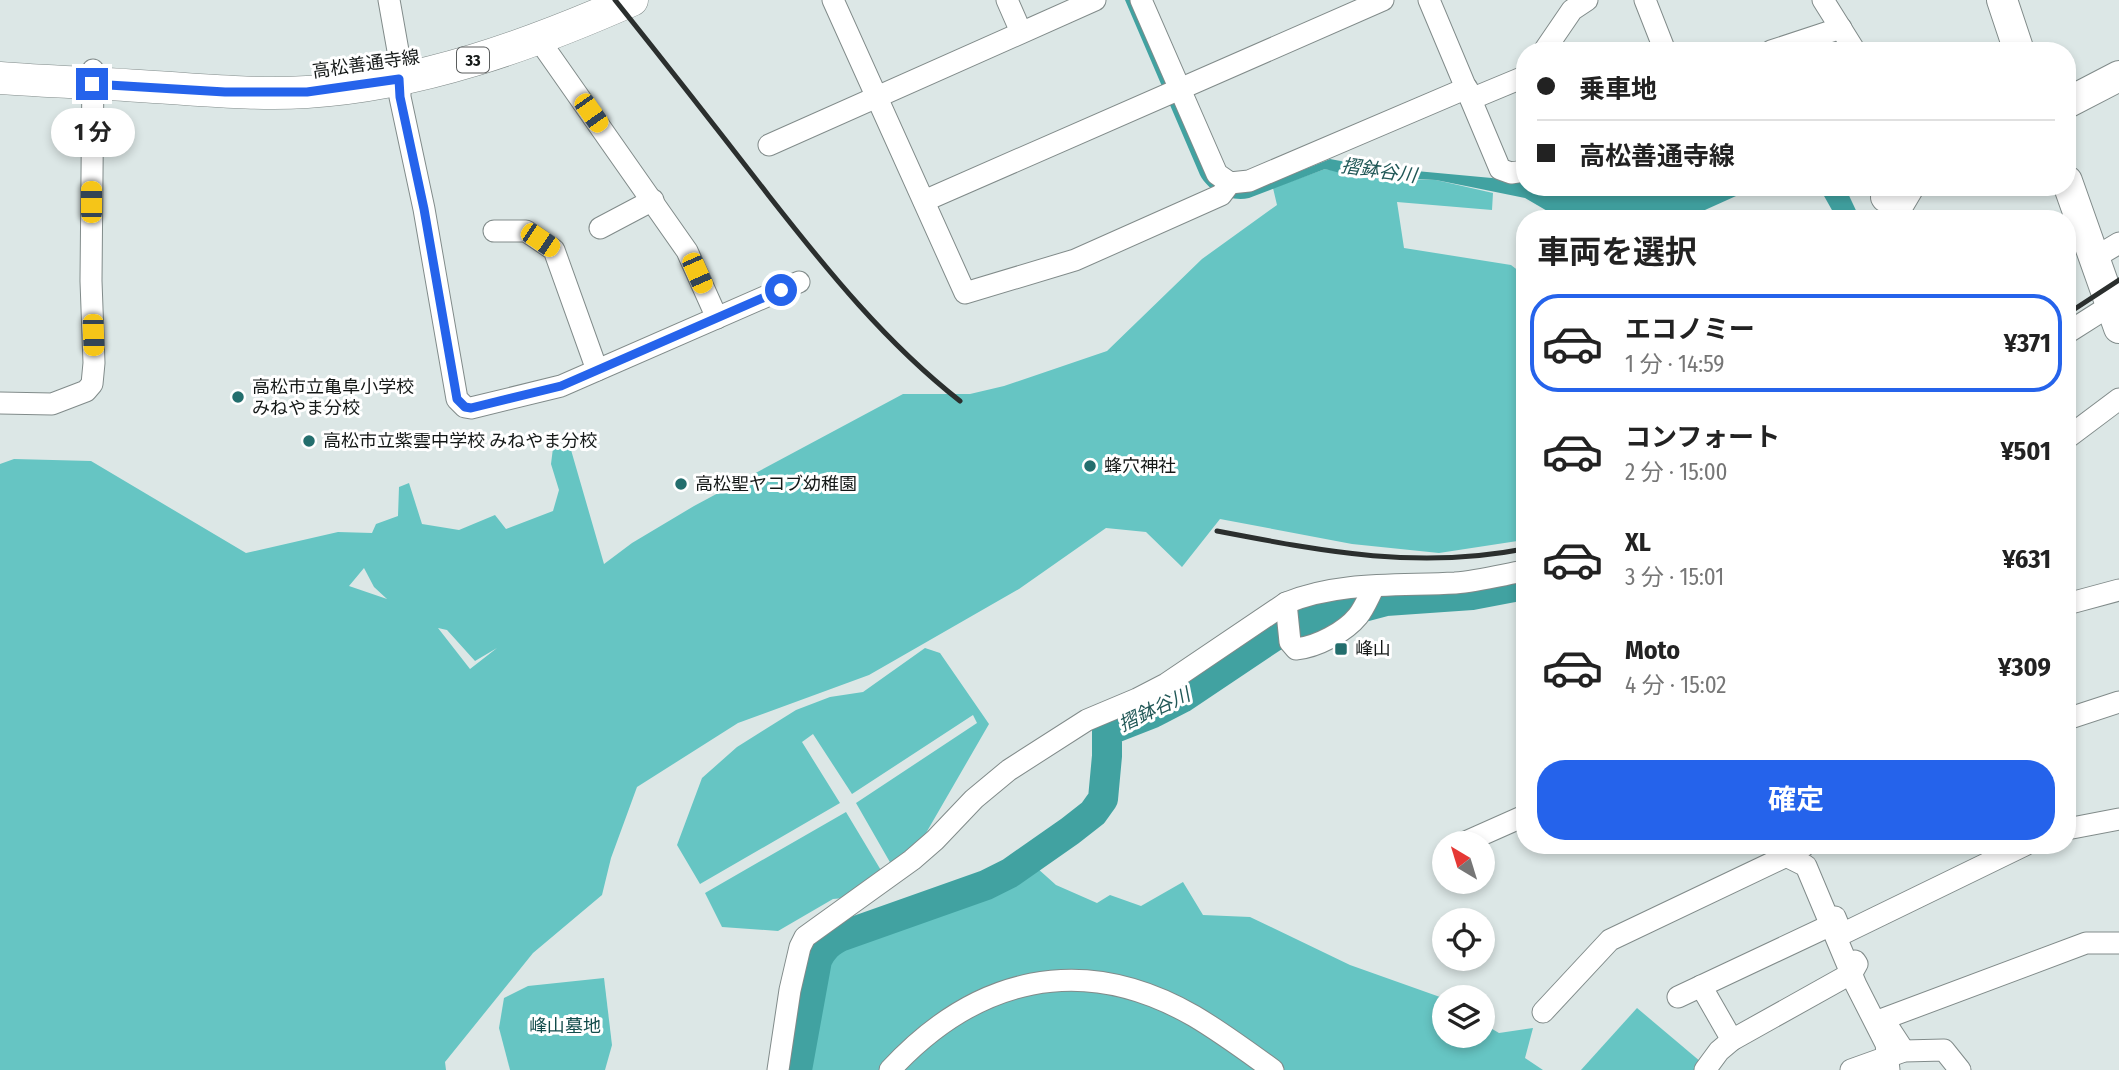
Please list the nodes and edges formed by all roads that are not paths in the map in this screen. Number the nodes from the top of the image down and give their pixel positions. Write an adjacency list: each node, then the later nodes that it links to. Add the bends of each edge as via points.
1 (389, 0): 23 (street)
2 (597, 0): 23 (main road, 高松善通寺線 / 33)
3 (632, 0): 23 (main road, 高松善通寺線 / 33, via 490,56)
4 (833, 0): 30 (street)
5 (1007, 0): 15 (street)
6 (1095, 0): 15 (street)
7 (1141, 0): 28 (street)
8 (1383, 0): 28 (street)
9 (1587, 0): 16 (street, via 1572,10)
10 (1645, 0): 17 (street)
11 (1823, 0): 14 (street)
12 (2002, 0): 20 (street)
13 (1431, 1): 29 (street)
14 (1841, 28): 18 (street); 19 (street)
15 (1021, 32): 30 (street)
16 (1550, 42)
17 (1661, 42)
18 (1799, 42)
19 (1850, 42)
20 (2017, 42)
21 (544, 47): 35 (street)
22 (0, 61): 24 (main road, 高松善通寺線 / 33)
23 (399, 70): 24 (main road, 高松善通寺線 / 33, via 307,92 225,92); 46 (street, via 400,97 457,399 471,408 561,386)
24 (93, 76): 26 (main road, 高松善通寺線 / 33); 48 (street, via 92,384 86,391 52,404)
25 (2119, 76): 31 (street)
26 (0, 78)
27 (1516, 79): 29 (street)
28 (1173, 91): 34 (street); 36 (street)
29 (1469, 94): 33 (street, via 1500,169); 34 (street)
30 (877, 97): 32 (street); 36 (street)
31 (2076, 98)
32 (769, 145)
33 (1516, 172)
34 (1226, 188): 36 (street, via 1075,260 965,293)
35 (653, 200): 37 (street); 44 (street, via 687,251)
36 (924, 201)
37 (600, 228)
38 (494, 231): 46 (street, via 526,231 554,250)
39 (2076, 234): 41 (street)
40 (2119, 243): 41 (street)
41 (2094, 258): 43 (street)
42 (799, 282): 44 (street)
43 (2116, 311): 45 (street)
44 (717, 318): 46 (street)
45 (2076, 329)
46 (597, 370)
47 (2119, 399): 49 (street)
48 (0, 403)
49 (2076, 431)
50 (1516, 572): 51 (street, via 1460,582)
51 (1374, 587): 54 (street, via 1329,590); 54 (street, via 1350,624 1309,648 1296,649 1290,642)
52 (2119, 590): 53 (street)
53 (2076, 602)
54 (1286, 603): 73 (street, via 1166,684 1087,720 1009,770 912,860 805,937 790,990)
55 (2119, 702): 56 (street)
56 (2076, 716)
57 (2119, 819): 59 (street)
58 (1516, 820): 60 (street)
59 (2076, 827)
60 (1490, 831)
61 (1777, 854): 69 (street, via 1610,940)
62 (1788, 854): 64 (street, via 1806,866)
63 (2005, 854): 64 (street)
64 (1837, 929): 66 (street); 67 (street)
65 (2119, 943): 71 (street, via 2074,947 1882,1019)
66 (1852, 973): 70 (street); 71 (street)
67 (1701, 986): 68 (street); 70 (street)
68 (1678, 997)
69 (1543, 1012)
70 (1732, 1040): 72 (street)
71 (1894, 1059): 76 (street); 77 (street, via 1944,1050)
72 (1710, 1068)
73 (778, 1070)
74 (890, 1070): 75 (street, via 920,1040 974,1004 1026,984 1052,980 1088,981 1164,1001 1223,1034)
75 (1273, 1070)
76 (1852, 1070)
77 (1960, 1070)

